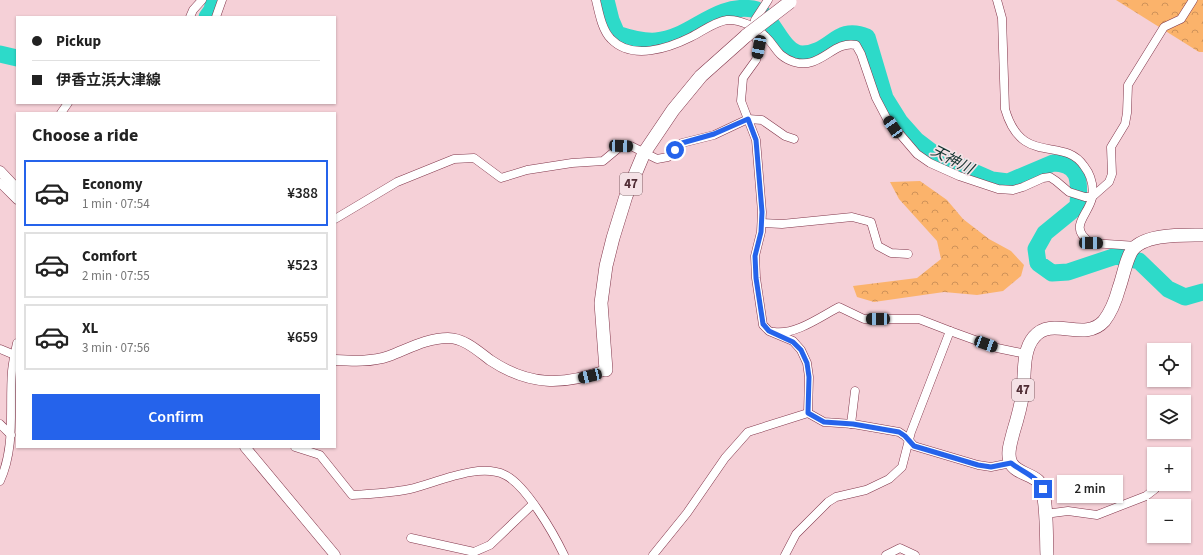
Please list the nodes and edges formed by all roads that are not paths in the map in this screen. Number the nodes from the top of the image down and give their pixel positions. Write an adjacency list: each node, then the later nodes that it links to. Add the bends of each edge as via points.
1 (202, 0): 8 (street)
2 (222, 0): 9 (street)
3 (596, 0): 10 (street, via 602,24 610,39 620,46 633,50 667,48 727,20 742,21)
4 (768, 0): 10 (street)
5 (997, 0): 17 (street, via 1002,18 1005,109 1009,123 1015,132 1032,146 1070,154 1080,161 1088,171 1092,183)
6 (1193, 0): 17 (street, via 1181,19 1164,27 1128,85 1125,124 1111,147 1112,174 1109,182)
7 (791, 1): 10 (main road, 47, bridge)
8 (190, 16)
9 (216, 16)
10 (752, 28): 11 (street, via 759,47 756,60 743,78 741,101); 13 (main road, 47, via 701,76 673,110); 17 (street, via 765,36 778,54 799,63 815,62 846,44 856,45 862,54 876,98 893,127 917,154 940,168 998,189 1013,190 1050,177 1069,192)
11 (748, 119): 12 (street, via 762,120 785,136); 13 (street, via 714,134 682,143 668,157 656,159); 20 (street, via 756,140)
12 (794, 139)
13 (644, 153): 19 (street, via 631,146 621,146 603,161 572,163 501,178 474,158 454,159 397,182); 30 (main road, 47, via 626,196 606,266 601,303)
14 (0, 171): 16 (street)
15 (0, 183): 18 (street)
16 (16, 188)
17 (1089, 197): 22 (street, via 1080,228 1085,239 1091,243)
18 (16, 199)
19 (336, 218)
20 (762, 223): 23 (street, via 782,224 852,217 871,222 878,246 890,253); 24 (street, via 755,256 756,278 763,324)
21 (1203, 235): 22 (main road, via 1166,236 1152,239)
22 (1134, 249): 27 (main road, 47, via 1115,300 1104,321 1084,331 1048,327 1042,329 1033,337)
23 (908, 254)
24 (769, 331): 25 (street, via 780,333 793,330 839,307 864,319 919,319); 32 (street, via 793,342 801,350 807,363 809,377)
25 (950, 332): 27 (street, via 997,348); 36 (street)
26 (0, 349): 28 (street)
27 (1026, 354): 39 (main road, 47, via 1023,392 1009,450)
28 (16, 355): 35 (street, via 12,370)
29 (336, 360): 30 (street, via 377,359 418,344 449,338 471,345 514,374 540,380 569,380)
30 (606, 370)
31 (855, 391): 34 (street)
32 (808, 413): 34 (street, via 824,422); 47 (street, via 748,432 725,458 687,513)
33 (0, 424): 35 (street)
34 (851, 424): 36 (street, via 899,432)
35 (10, 435): 40 (street)
36 (909, 442): 39 (street, via 914,446 978,465 991,467); 48 (street, via 902,467 897,474 866,490 836,497 828,502 796,534)
37 (246, 448): 45 (street)
38 (298, 448): 42 (street, via 320,456 352,495 411,489 453,476 492,471 505,475 518,485)
39 (1011, 463): 43 (main road, via 1041,483)
40 (0, 481)
41 (1152, 491): 43 (street, via 1146,496 1097,515 1068,511)
42 (533, 504): 44 (street, via 490,544 474,552); 46 (street)
43 (1045, 514): 51 (main road)
44 (411, 538)
45 (335, 555)
46 (564, 555)
47 (653, 555)
48 (785, 555)
49 (886, 555): 50 (street, via 900,548)
50 (915, 555)
51 (1047, 555)

